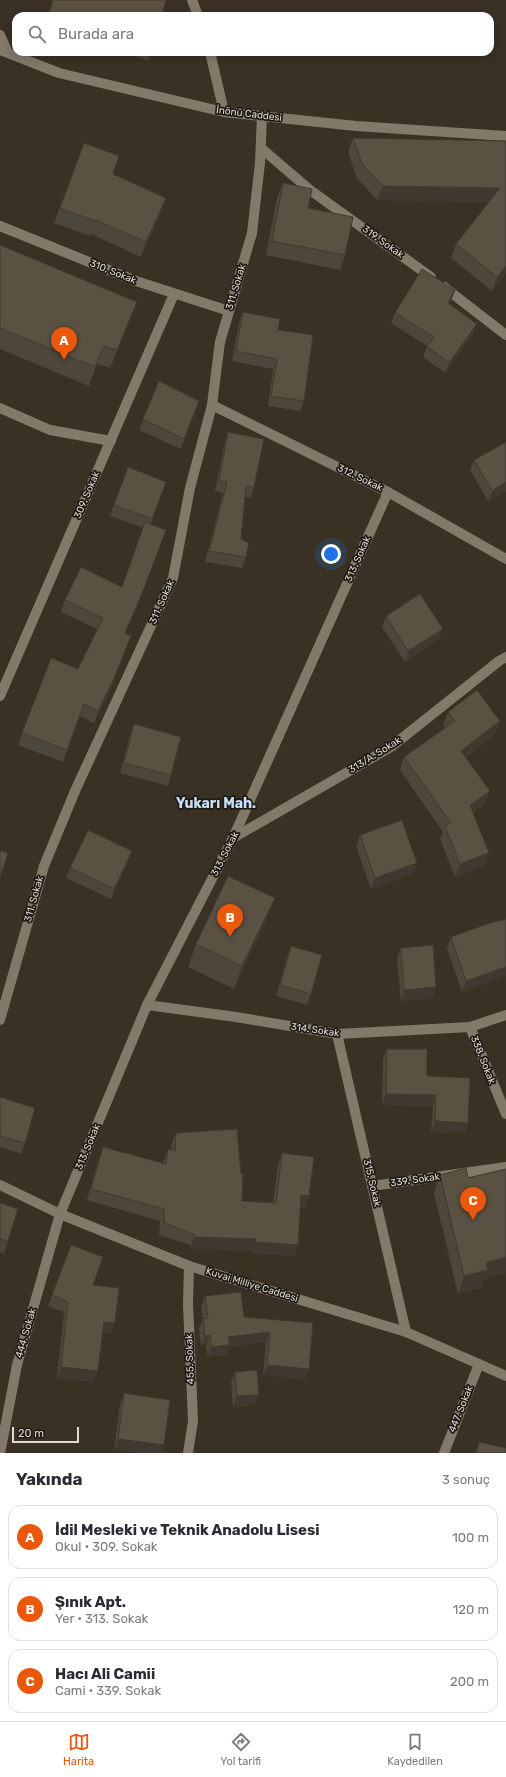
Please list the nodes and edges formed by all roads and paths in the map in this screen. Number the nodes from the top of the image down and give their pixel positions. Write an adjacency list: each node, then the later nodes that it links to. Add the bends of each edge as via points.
1 (192, 0): 2 (street)
2 (196, 12)
3 (0, 35): 4 (street)
4 (4, 51)
5 (16, 56): 7 (street, İnönü Caddesi, via 59,73)
6 (211, 56): 7 (street)
7 (224, 112): 8 (street, İnönü Caddesi)
8 (262, 116): 9 (street, İnönü Caddesi, via 356,126); 10 (street, 311. Sokak)
9 (506, 136)
10 (261, 148): 13 (street, 311. Sokak, via 252,233); 14 (street, 319. Sokak, via 310,190 434,279)
11 (0, 226): 12 (street, 310. Sokak, via 136,282)
12 (174, 294): 13 (street, 310. Sokak); 17 (street, 309. Sokak)
13 (229, 311): 15 (street, 311. Sokak, via 220,342)
14 (506, 335)
15 (212, 405): 18 (street, 312. Sokak); 25 (street, 311. Sokak, via 190,488 173,578 75,791 44,866)
16 (0, 408): 17 (street, via 50,430)
17 (111, 441): 21 (street, 309. Sokak)
18 (388, 492): 19 (street, 312. Sokak); 22 (street, 313. Sokak)
19 (506, 559)
20 (506, 657): 22 (street, 313/A. Sokak, via 391,747)
21 (0, 696)
22 (233, 838): 23 (street, 313. Sokak)
23 (147, 1005): 27 (street, 314. Sokak); 32 (street, 313. Sokak)
24 (506, 1015): 26 (street, 314. Sokak)
25 (0, 1020)
26 (470, 1027): 27 (street, 314. Sokak); 28 (street, 338. Sokak)
27 (337, 1034): 31 (street, 315. Sokak)
28 (506, 1114)
29 (506, 1167): 31 (street, 339. Sokak)
30 (0, 1185): 32 (street, Kuvai Milliye Caddesi)
31 (372, 1186): 34 (street, 315. Sokak)
32 (60, 1214): 33 (street, Kuvai Milliye Caddesi); 37 (street, 444. Sokak, via 17,1366)
33 (189, 1266): 34 (street, Kuvai Milliye Caddesi); 38 (street, 455. Sokak, via 193,1421)
34 (406, 1332): 35 (street, Kuvai Milliye Caddesi)
35 (479, 1364): 36 (street, Kuvai Milliye Caddesi); 39 (street, 447. Sokak)
36 (506, 1376)
37 (0, 1453)
38 (188, 1453)
39 (444, 1453)

